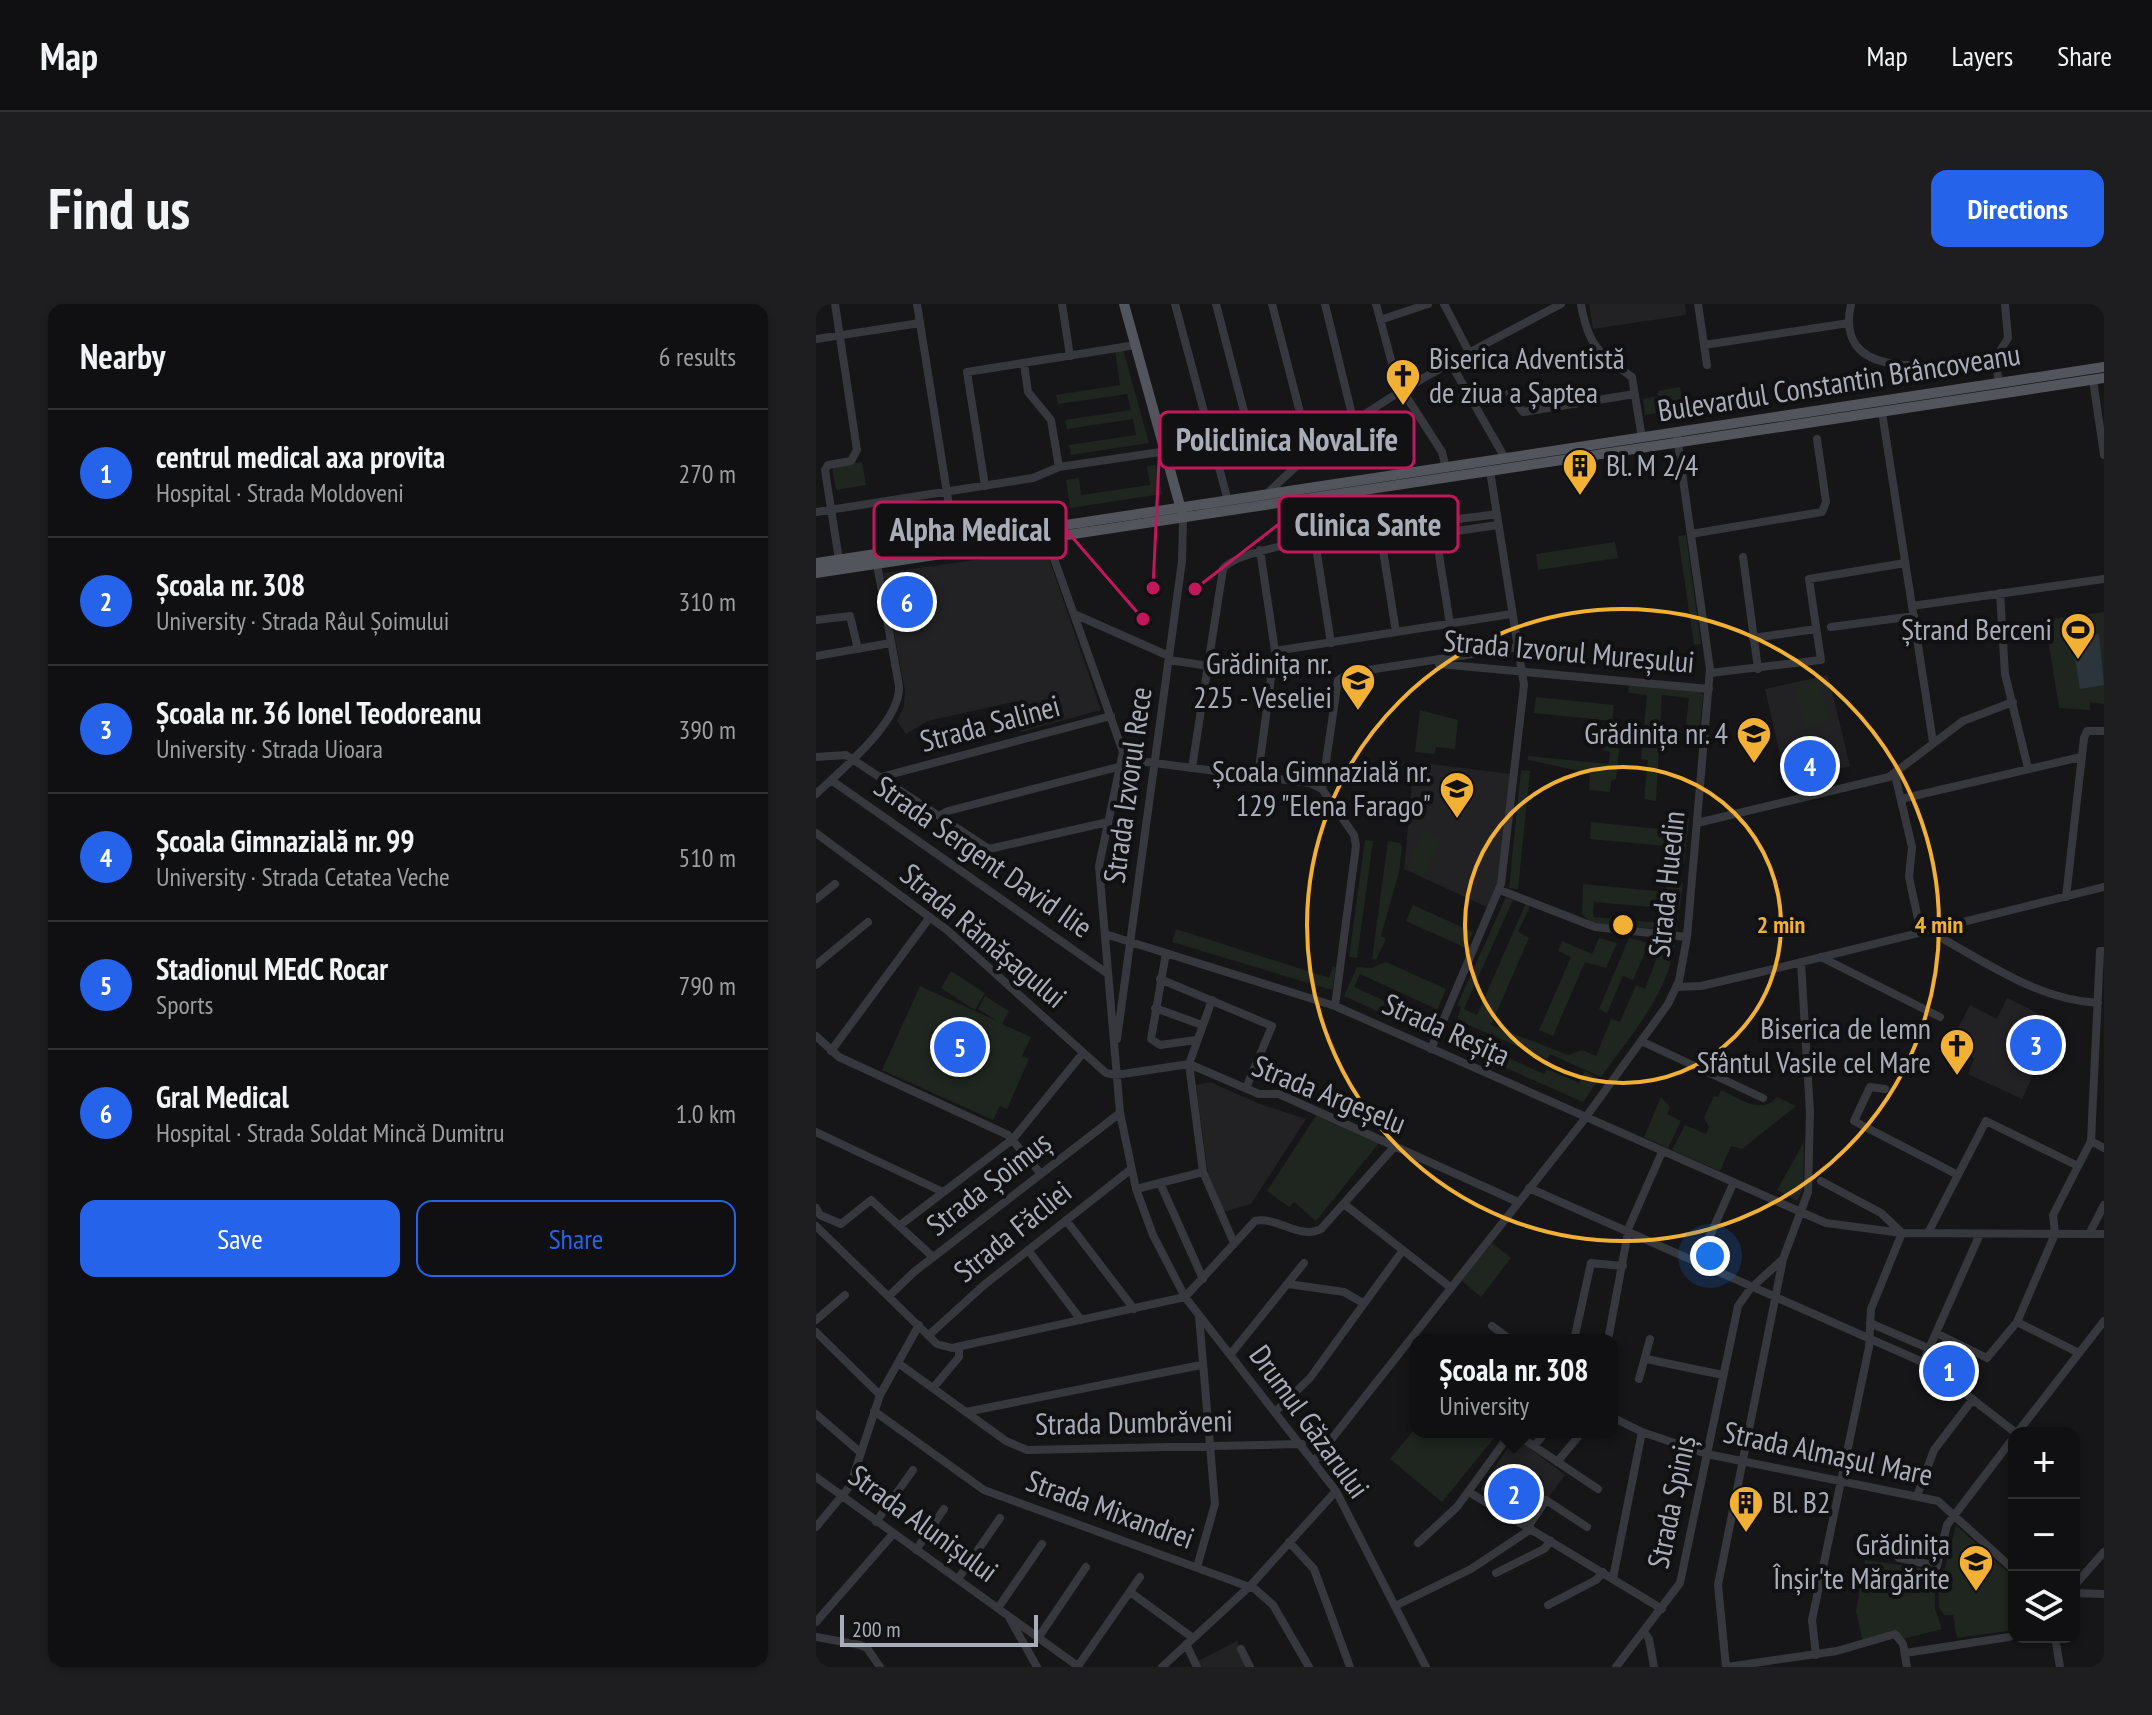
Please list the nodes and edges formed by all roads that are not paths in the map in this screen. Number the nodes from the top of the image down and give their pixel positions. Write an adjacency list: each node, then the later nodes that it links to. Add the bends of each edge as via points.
1 (835, 304): 20 (street)
2 (917, 304): 18 (street)
3 (1062, 304): 25 (street)
4 (1124, 304): 22 (main road)
5 (1175, 304): 53 (street)
6 (1216, 304): 38 (street)
7 (1272, 304): 43 (street)
8 (1325, 304): 37 (street)
9 (1376, 304): 17 (street)
10 (1428, 304): 17 (street)
11 (1444, 304): 24 (street)
12 (1561, 304): 24 (street)
13 (1581, 304): 35 (street, via 1591,342 1632,377)
14 (1698, 304): 23 (street)
15 (1851, 304): 19 (street)
16 (2005, 304): 26 (street, via 2008,338)
17 (1380, 320): 33 (street)
18 (920, 323): 20 (street); 50 (street)
19 (1849, 323): 23 (street); 26 (street, via 1864,353 1891,365)
20 (839, 335): 21 (street); 54 (street, via 857,450 851,461 826,468)
21 (816, 339)
22 (1136, 345): 25 (street); 42 (main road)
23 (1704, 345): 29 (street)
24 (1469, 352): 27 (street)
25 (1070, 356): 28 (street)
26 (1995, 359): 32 (street)
27 (1450, 362): 33 (street); 45 (street)
28 (1024, 364): 46 (street, via 1028,392 1051,420); 49 (street, via 967,372)
29 (1707, 365)
30 (2104, 367): 32 (main road, Bulevardul Constantin Brâncoveanu)
31 (2098, 379): 36 (main road, Bulevardul Constantin Brâncoveanu); 44 (street)
32 (1999, 382): 40 (main road, Bulevardul Constantin Brâncoveanu)
33 (1402, 391): 37 (street); 47 (street, via 1442,452)
34 (1509, 393): 35 (street, Bulevardul Constantin Brâncoveanu, via 1523,412)
35 (1635, 394): 39 (street)
36 (1882, 412): 40 (main road, Bulevardul Constantin Brâncoveanu); 72 (street)
37 (1354, 423): 43 (street)
38 (1248, 427)
39 (1642, 438): 40 (main road, Bulevardul Constantin Brâncoveanu); 45 (main road, Bulevardul Constantin Brâncoveanu)
40 (1677, 438): 48 (main road, Bulevardul Constantin Brâncoveanu); 62 (street, Strada Huedin)
41 (1817, 439): 62 (street, via 1825,510)
42 (1167, 451): 46 (street); 56 (main road)
43 (1311, 455): 52 (street)
44 (2104, 455)
45 (1505, 458): 47 (main road, Bulevardul Constantin Brâncoveanu)
46 (1059, 467): 49 (street, via 1033,478)
47 (1446, 468): 52 (main road, Bulevardul Constantin Brâncoveanu)
48 (1490, 471): 51 (main road, Bulevardul Constantin Brâncoveanu); 57 (street)
49 (985, 486): 50 (street)
50 (947, 492): 54 (street); 66 (street)
51 (1343, 494): 56 (main road, Bulevardul Constantin Brâncoveanu); 63 (street)
52 (1266, 496): 53 (main road, Bulevardul Constantin Brâncoveanu)
53 (1228, 501): 56 (main road, Bulevardul Constantin Brâncoveanu)
54 (831, 510): 55 (street); 70 (street)
55 (816, 512)
56 (1182, 514): 64 (main road, Bulevardul Constantin Brâncoveanu); 66 (main road, Bulevardul Constantin Brâncoveanu); 91 (street, Strada Izvorul Rece, via 1184,543)
57 (1496, 514): 58 (street); 59 (street)
58 (1434, 523): 60 (street); 61 (street)
59 (1498, 525): 61 (street); 79 (street)
60 (1380, 531): 63 (street); 84 (street)
61 (1436, 534): 81 (street)
62 (1691, 534): 96 (street, Strada Huedin)
63 (1349, 536): 65 (street)
64 (1047, 539): 68 (main road, Bulevardul Constantin Brâncoveanu); 78 (street, Drumul Găzarului)
65 (1315, 541): 67 (street); 87 (street)
66 (955, 543): 68 (main road, Bulevardul Constantin Brâncoveanu)
67 (1260, 550): 87 (street, via 1275,651); 93 (street, via 1224,566)
68 (919, 553): 70 (main road, Bulevardul Constantin Brâncoveanu); 73 (main road, Bulevardul Constantin Brâncoveanu)
69 (1743, 557): 85 (street)
70 (839, 560): 71 (main road, Bulevardul Constantin Brâncoveanu)
71 (816, 563)
72 (1905, 563): 77 (street); 83 (street, via 1809,579)
73 (877, 564): 74 (main road, Bulevardul Constantin Brâncoveanu); 86 (street)
74 (816, 573)
75 (2104, 579): 76 (street)
76 (2000, 593): 77 (street); 99 (street, via 2000,639)
77 (1913, 611): 82 (street); 102 (street)
78 (1074, 614): 91 (street); 100 (street, Drumul Găzarului)
79 (1511, 614): 81 (street); 88 (street)
80 (816, 620): 89 (street, via 850,616)
81 (1450, 624): 84 (street)
82 (1831, 627)
83 (1816, 629): 85 (street); 94 (street, via 1821,660)
84 (1396, 632): 87 (street)
85 (1753, 638): 94 (street)
86 (891, 643): 89 (street); 105 (street, via 898,702 889,720)
87 (1331, 643)
88 (1518, 647): 92 (street, Strada Izvorul Mureșului); 95 (street)
89 (858, 649): 90 (street)
90 (816, 656)
91 (1169, 658): 93 (street); 107 (street, Strada Izvorul Rece)
92 (1424, 663): 95 (street, Strada Izvorul Mureșului); 114 (street, Strada Izvorul Mureșului, via 1341,677)
93 (1209, 666): 108 (street)
94 (1758, 669): 96 (street)
95 (1524, 672): 98 (street, Strada Izvorul Mureșului); 123 (street)
96 (1710, 673): 98 (street, Strada Huedin)
97 (1271, 678): 111 (street)
98 (1709, 689): 119 (street, Strada Huedin)
99 (2013, 702): 102 (street, via 1969,717); 109 (street)
100 (1111, 716): 106 (street, Drumul Găzarului); 112 (street, Strada Salinei)
101 (2104, 731): 104 (street, via 2087,731)
102 (1933, 742): 110 (street)
103 (816, 757): 105 (street)
104 (2081, 757): 109 (street); 124 (street)
105 (852, 758): 112 (street); 113 (street)
106 (1122, 762): 107 (street); 117 (street); 118 (street, Drumul Găzarului)
107 (1155, 763): 108 (street); 132 (street, Strada Izvorul Rece)
108 (1192, 768): 111 (street)
109 (2028, 768): 116 (street)
110 (1895, 775): 116 (street); 119 (street)
111 (1258, 776): 114 (street)
112 (881, 777): 117 (street)
113 (831, 780): 115 (street); 139 (street, Strada Sergent David Ilie)
114 (1322, 789): 144 (street, via 1356,842)
115 (816, 794)
116 (1901, 799): 129 (street)
117 (939, 816): 118 (street, via 993,850)
118 (1108, 822): 130 (street, Drumul Găzarului, via 1099,863)
119 (1697, 823): 131 (street, Strada Huedin)
120 (816, 833): 126 (street, Strada Rămășagului)
121 (835, 884): 125 (street)
122 (2104, 887): 124 (street)
123 (1500, 890): 131 (street, via 1595,927); 151 (street)
124 (2066, 897): 128 (street)
125 (816, 899)
126 (930, 917): 152 (street); 153 (street, Strada Rămășagului)
127 (868, 922): 137 (street)
128 (1934, 930): 129 (street); 143 (street, via 2026,986)
129 (1921, 933): 135 (street)
130 (1105, 934): 132 (street); 139 (street, Drumul Găzarului)
131 (1687, 937): 141 (street, Strada Huedin)
132 (1131, 942): 134 (street, Strada Reșița); 154 (street, Strada Izvorul Rece)
133 (2104, 951): 138 (street)
134 (1166, 953): 140 (street); 144 (street, Strada Reșița)
135 (1821, 957): 136 (street); 146 (street)
136 (1801, 962): 141 (street); 182 (street, via 1811,1125)
137 (816, 965)
138 (2102, 970): 143 (street)
139 (1108, 974): 154 (street, Drumul Găzarului)
140 (1160, 979): 142 (street); 145 (street)
141 (1677, 987): 150 (street, Strada Huedin)
142 (1212, 1000): 147 (street); 157 (street, via 1272,1026)
143 (2098, 1003): 164 (street)
144 (1335, 1006): 151 (street, Strada Reșița)
145 (1155, 1008): 147 (street); 149 (street, via 1154,1043)
146 (1940, 1017)
147 (1202, 1025): 149 (street)
148 (816, 1036): 152 (street)
149 (1196, 1040): 155 (street)
150 (1641, 1041): 159 (street); 161 (street, Strada Huedin)
151 (1431, 1049): 161 (street, Strada Reșița)
152 (831, 1051): 163 (street)
153 (1083, 1053): 156 (street, Strada Rămășagului); 163 (street)
154 (1115, 1056): 156 (street, Drumul Găzarului)
155 (1189, 1064): 156 (street); 157 (street, Strada Argeșelu); 170 (street)
156 (1116, 1075): 160 (street, Drumul Găzarului)
157 (1246, 1088): 165 (street, Strada Argeșelu, via 1262,1095 1279,1094)
158 (1885, 1089): 172 (street, via 1870,1087 1854,1121)
159 (1763, 1098)
160 (1120, 1113): 169 (street, Drumul Găzarului); 171 (street, Strada Șoimuș)
161 (1586, 1118): 167 (street, Strada Reșița); 176 (street, Strada Huedin)
162 (816, 1132): 178 (street)
163 (1013, 1139): 171 (street); 178 (street)
164 (2091, 1141): 166 (street); 168 (street)
165 (1395, 1146): 179 (street, Strada Argeșelu); 180 (street)
166 (2104, 1148)
167 (1662, 1152): 175 (street, Strada Reșița); 188 (street)
168 (2078, 1166): 172 (street, via 1986,1121); 190 (street, via 2053,1215)
169 (1130, 1170): 177 (street, Drumul Găzarului); 184 (street, Strada Făcliei)
170 (1203, 1172): 174 (street); 193 (street)
171 (1041, 1174): 196 (street, Strada Șoimuș)
172 (1956, 1174): 187 (street)
173 (1821, 1181): 186 (street, via 1881,1213)
174 (1160, 1183): 177 (street); 201 (street)
175 (1733, 1184): 182 (street, Strada Reșița); 199 (street)
176 (1529, 1188): 179 (street, Strada Huedin); 188 (street)
177 (1136, 1189): 207 (street, Drumul Găzarului)
178 (943, 1192): 185 (street)
179 (1518, 1202): 203 (street, Strada Huedin)
180 (1344, 1204): 193 (street, via 1321,1229 1309,1233 1255,1221); 195 (street)
181 (2104, 1205): 191 (street)
182 (1801, 1214): 186 (street, Strada Reșița, via 1844,1227); 197 (street)
183 (817, 1218): 185 (street, via 841,1224 869,1200); 206 (street)
184 (1066, 1220): 194 (street, Strada Făcliei); 210 (street)
185 (899, 1226): 196 (street)
186 (1902, 1233): 187 (street, Strada Reșița); 215 (street)
187 (1928, 1233): 189 (street, Strada Reșița)
188 (1628, 1234): 199 (street); 200 (street)
189 (1980, 1234): 190 (street, Strada Reșița); 224 (street)
190 (2055, 1234): 191 (street, Strada Reșița); 216 (street)
191 (2089, 1234): 192 (street, Strada Reșița)
192 (2104, 1234)
193 (1234, 1243): 201 (street)
194 (1028, 1250): 213 (street); 225 (street, Strada Făcliei)
195 (1403, 1250): 203 (street); 209 (street)
196 (933, 1257): 206 (street, Strada Șoimuș)
197 (1783, 1259): 204 (street); 208 (street)
198 (1304, 1263): 202 (street)
199 (1697, 1265): 204 (street)
200 (1623, 1266): 222 (street, via 1594,1261); 223 (street)
201 (1203, 1279): 207 (street)
202 (1288, 1284): 209 (street, via 1344,1292); 232 (street)
203 (1450, 1287): 220 (street, Strada Huedin)
204 (1750, 1289): 208 (street); 237 (street, Strada Spiniș, via 1738,1306)
205 (845, 1295): 212 (street)
206 (890, 1295): 217 (street)
207 (1185, 1297): 210 (street); 211 (street, Drumul Găzarului)
208 (1775, 1299): 228 (street); 261 (street)
209 (1363, 1303): 243 (street, via 1310,1378)
210 (1134, 1309): 213 (street)
211 (1199, 1316): 232 (street, Drumul Găzarului); 236 (street)
212 (816, 1320)
213 (1081, 1320): 229 (street)
214 (2104, 1321): 231 (street)
215 (1870, 1323): 228 (street); 230 (street)
216 (2016, 1324): 224 (street, via 1987,1358); 231 (street)
217 (919, 1325): 225 (street); 235 (street)
218 (1492, 1326): 221 (street)
219 (816, 1332): 240 (street)
220 (1413, 1334)
221 (1503, 1334)
222 (1575, 1334)
223 (1609, 1334)
224 (1938, 1334): 230 (street)
225 (929, 1335): 229 (street, via 945,1348)
226 (1410, 1338): 260 (street, Strada Huedin)
227 (1650, 1339): 233 (street)
228 (1870, 1340): 234 (street); 265 (street)
229 (959, 1347): 239 (street, via 959,1357)
230 (1930, 1349): 234 (street)
231 (2079, 1353): 247 (street)
232 (1230, 1355): 243 (street, Drumul Găzarului)
233 (1646, 1359): 237 (street); 238 (street)
234 (1923, 1362): 241 (street)
235 (898, 1363): 239 (street, Strada Dumbrăveni); 240 (street)
236 (1201, 1365): 244 (street); 256 (street)
237 (1723, 1375): 259 (street, Strada Spiniș)
238 (1639, 1379)
239 (933, 1388): 244 (street, Strada Dumbrăveni)
240 (880, 1395): 242 (street)
241 (1973, 1399): 248 (street); 269 (street, via 1934,1450)
242 (874, 1411): 258 (street); 288 (street, Strada Mixandrei, via 984,1490)
243 (1276, 1411): 255 (street, Drumul Găzarului)
244 (966, 1412): 256 (street, Strada Dumbrăveni, via 1011,1444 1032,1451)
245 (816, 1414): 258 (street)
246 (1618, 1420): 249 (street, Strada Almașul Mare)
247 (2021, 1427)
248 (2008, 1428)
249 (1642, 1432): 259 (street, Strada Almașul Mare); 292 (street)
250 (1507, 1438): 268 (street)
251 (1522, 1438): 257 (street)
252 (1541, 1438): 257 (street)
253 (1577, 1438): 262 (street)
254 (2008, 1443): 272 (street)
255 (1302, 1444): 256 (street, Strada Dumbrăveni); 260 (street, Drumul Găzarului)
256 (1211, 1446): 288 (street, via 1215,1511)
257 (1534, 1446): 262 (street)
258 (861, 1453): 270 (street)
259 (1707, 1454): 261 (street, Strada Almașul Mare); 302 (street, Strada Spiniș, via 1680,1583)
260 (1315, 1460): 267 (street, Drumul Găzarului)
261 (1744, 1461): 265 (street, Strada Almașul Mare); 325 (street, via 1718,1590)
262 (1557, 1462): 266 (street)
263 (913, 1470): 274 (street)
264 (816, 1477): 270 (street, Strada Alunișului)
265 (1841, 1480): 269 (street, Strada Almașul Mare); 313 (street, via 1812,1620)
266 (1598, 1489)
267 (1336, 1491): 280 (street); 300 (street, Drumul Găzarului)
268 (1469, 1492): 277 (street); 281 (street)
269 (1917, 1496): 272 (street, Strada Almașul Mare, via 1938,1501)
270 (843, 1497): 274 (street, Strada Alunișului); 275 (street)
271 (944, 1509): 283 (street)
272 (1954, 1514): 285 (street, via 1937,1566); 286 (street, Strada Almașul Mare)
273 (1000, 1518): 293 (street)
274 (876, 1522): 278 (street, Strada Alunișului)
275 (816, 1527)
276 (1587, 1527): 277 (street, via 1546,1500)
277 (1530, 1528): 279 (street); 300 (street, via 1471,1569)
278 (893, 1534): 283 (street, Strada Alunișului); 304 (street)
279 (1551, 1541): 289 (street); 290 (street)
280 (1289, 1542): 295 (street); 321 (street, via 1314,1569)
281 (1418, 1543)
282 (1042, 1544): 301 (street)
283 (916, 1550): 293 (street, Strada Alunișului)
284 (2104, 1552): 294 (street)
285 (1899, 1558)
286 (2008, 1564)
287 (1086, 1567): 308 (street)
288 (1197, 1567): 295 (street, Strada Mixandrei)
289 (1603, 1572): 292 (street); 299 (street)
290 (1496, 1573)
291 (1140, 1577): 296 (street)
292 (1613, 1578): 302 (street)
293 (958, 1579): 301 (street, Strada Alunișului)
294 (2080, 1579)
295 (1250, 1586): 309 (street); 320 (street, Strada Mixandrei, via 1273,1605)
296 (1130, 1592): 309 (street); 314 (street)
297 (2080, 1593): 298 (street)
298 (2104, 1594)
299 (1548, 1605)
300 (1395, 1606): 322 (street, Drumul Găzarului)
301 (998, 1608): 303 (street, Strada Alunișului)
302 (1662, 1609): 305 (street, Strada Spiniș)
303 (1007, 1615): 308 (street, Strada Alunișului); 316 (street)
304 (816, 1622)
305 (1644, 1632): 323 (street, Strada Spiniș); 324 (street)
306 (816, 1637): 315 (street, via 867,1648)
307 (2008, 1637): 312 (street)
308 (1038, 1638): 314 (street, Strada Alunișului)
309 (1189, 1641): 317 (street); 318 (street)
310 (2056, 1643): 327 (street)
311 (1241, 1649): 319 (street)
312 (1905, 1653): 313 (street, via 1900,1637 1892,1634); 326 (street)
313 (1816, 1655): 325 (street)
314 (1078, 1666)
315 (880, 1667)
316 (1037, 1667)
317 (1162, 1667)
318 (1197, 1667)
319 (1250, 1667)
320 (1309, 1667)
321 (1350, 1667)
322 (1426, 1667)
323 (1616, 1667)
324 (1654, 1667)
325 (1726, 1667)
326 (1907, 1667)
327 (2060, 1667)

